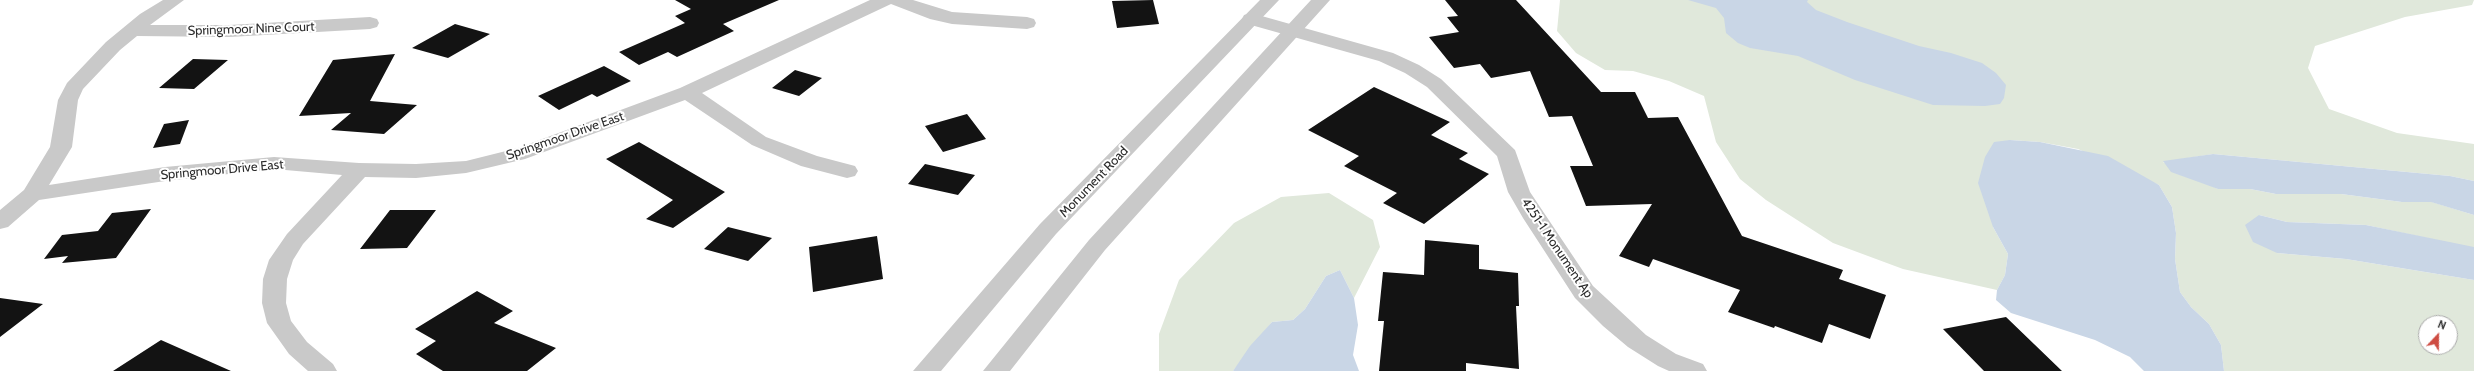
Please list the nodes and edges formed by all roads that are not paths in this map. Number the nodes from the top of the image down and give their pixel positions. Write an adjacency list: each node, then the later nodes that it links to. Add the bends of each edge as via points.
1 (175, 0): 9 (street)
2 (885, 0): 11 (street, Springmoor Drive East)
3 (896, 0): 8 (street, via 936,15 952,18)
4 (1270, 0): 6 (street, Monument Road)
5 (1321, 0): 10 (street)
6 (1251, 19): 10 (street, 4251-1 Monument Ap); 17 (street, Monument Road, via 1048,229)
7 (370, 23): 9 (street, Springmoor Nine Court, via 229,31)
8 (1027, 23)
9 (133, 30): 14 (street, via 99,59 74,87 68,100 61,147)
10 (1293, 30): 18 (street, via 1097,245); 19 (street, 4251-1 Monument Ap, via 1386,57 1434,83 1507,155 1519,192 1584,292 1638,341 1667,360)
11 (687, 92): 12 (street, Springmoor Drive East, via 518,154 466,166 416,171); 13 (street, via 759,141 809,161)
12 (359, 170): 14 (street, Springmoor Drive East, via 274,163 165,174); 16 (street, via 295,239 281,260 275,279 274,302 279,323 298,348)
13 (847, 171)
14 (32, 194): 15 (street)
15 (0, 222)
16 (324, 371)
17 (926, 371)
18 (996, 371)
19 (1694, 371)

